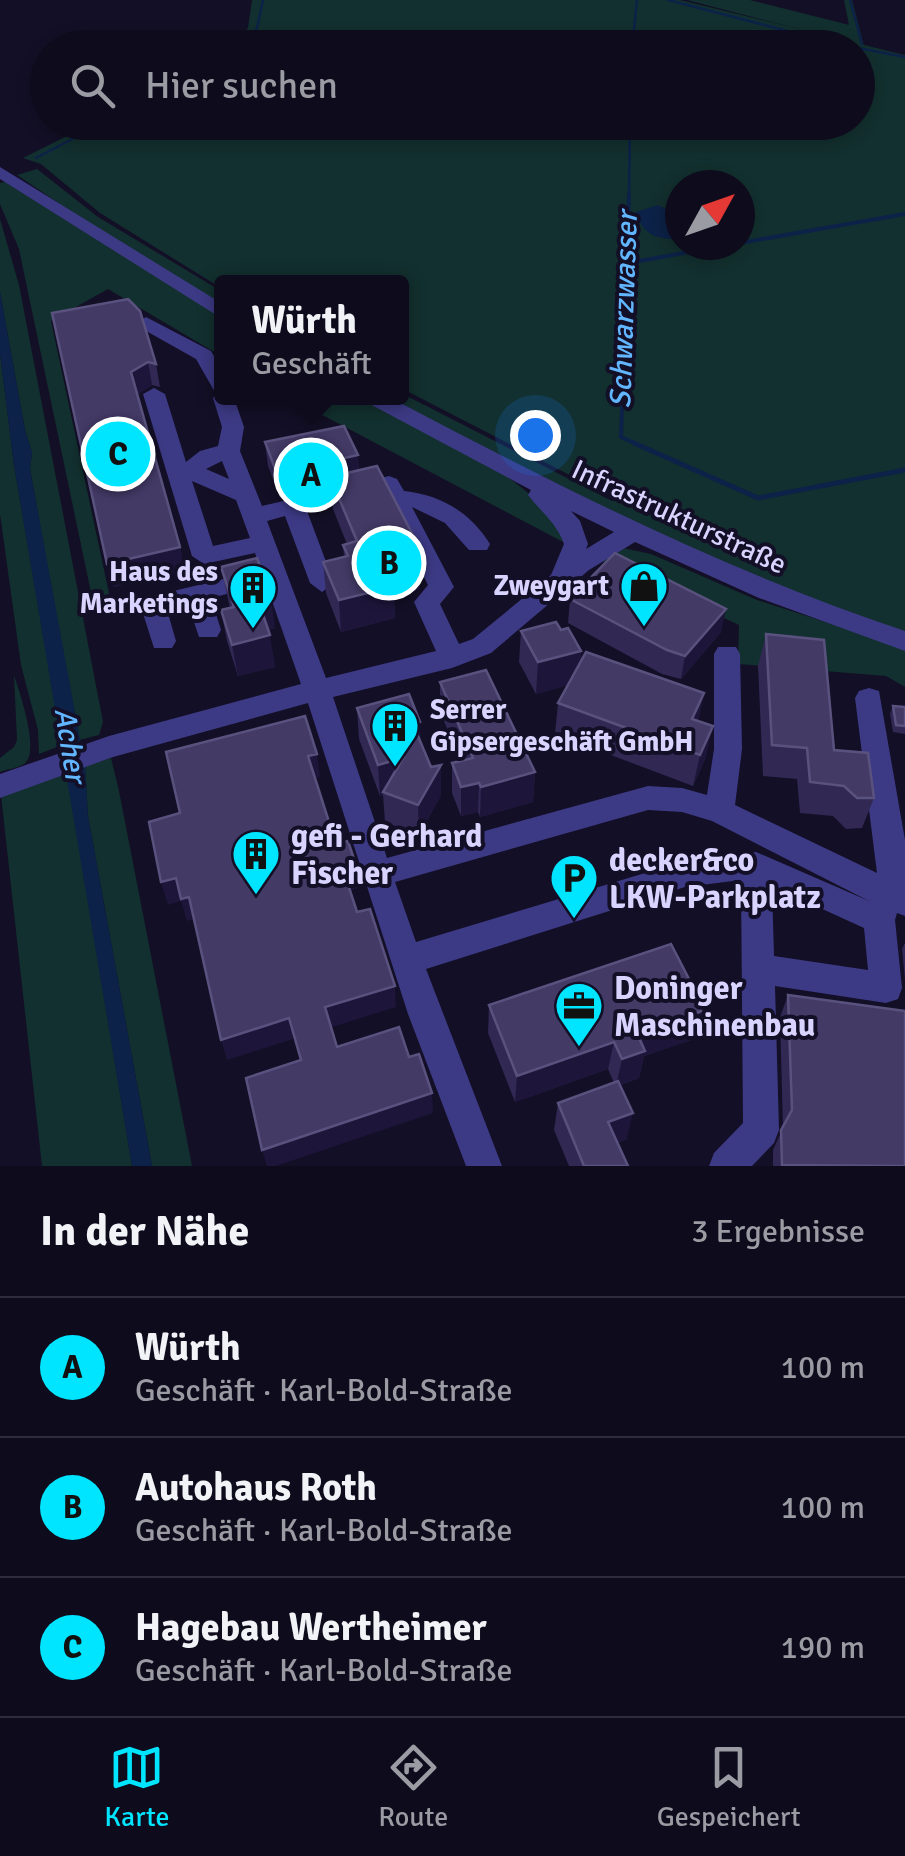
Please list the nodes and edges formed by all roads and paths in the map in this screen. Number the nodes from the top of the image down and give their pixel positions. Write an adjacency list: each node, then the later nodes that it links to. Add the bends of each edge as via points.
1 (0, 172): 2 (street)
2 (214, 308)
3 (146, 323): 4 (street, via 204,355)
4 (214, 375)
5 (154, 394): 14 (street, via 204,556)
6 (226, 405): 8 (street, via 232,426)
7 (389, 405): 9 (street, Infrastrukturstraße)
8 (228, 454): 11 (street); 11 (street, via 204,457 195,473)
9 (514, 471): 13 (street, Infrastrukturstraße); 16 (street, via 568,522)
10 (396, 498): 12 (street, via 389,484); 15 (street, via 460,520); 25 (street, via 441,587 427,602)
11 (249, 505): 12 (street); 14 (street)
12 (293, 506): 19 (street)
13 (621, 527): 16 (street); 18 (street); 22 (street, Infrastrukturstraße, via 773,595)
14 (262, 543): 17 (street)
15 (478, 544)
16 (576, 544): 18 (street)
17 (274, 574): 20 (street); 26 (street)
18 (562, 578): 25 (street, via 504,632)
19 (322, 583)
20 (196, 593): 21 (street); 23 (street, via 154,604)
21 (208, 630)
22 (905, 640)
23 (163, 641)
24 (727, 654): 29 (street)
25 (452, 658): 26 (street)
26 (317, 690): 30 (street, via 109,746); 33 (street)
27 (869, 698): 34 (street, via 894,867)
28 (696, 701): 29 (street)
29 (727, 715): 31 (street)
30 (0, 786)
31 (720, 811): 33 (street, via 682,800 620,803); 34 (street)
32 (756, 865): 34 (street); 35 (street, via 684,874); 36 (street)
33 (377, 874): 35 (street)
34 (890, 905): 36 (street, via 886,988)
35 (407, 960): 37 (street)
36 (758, 968): 38 (street, via 761,1130)
37 (484, 1166)
38 (727, 1166)

